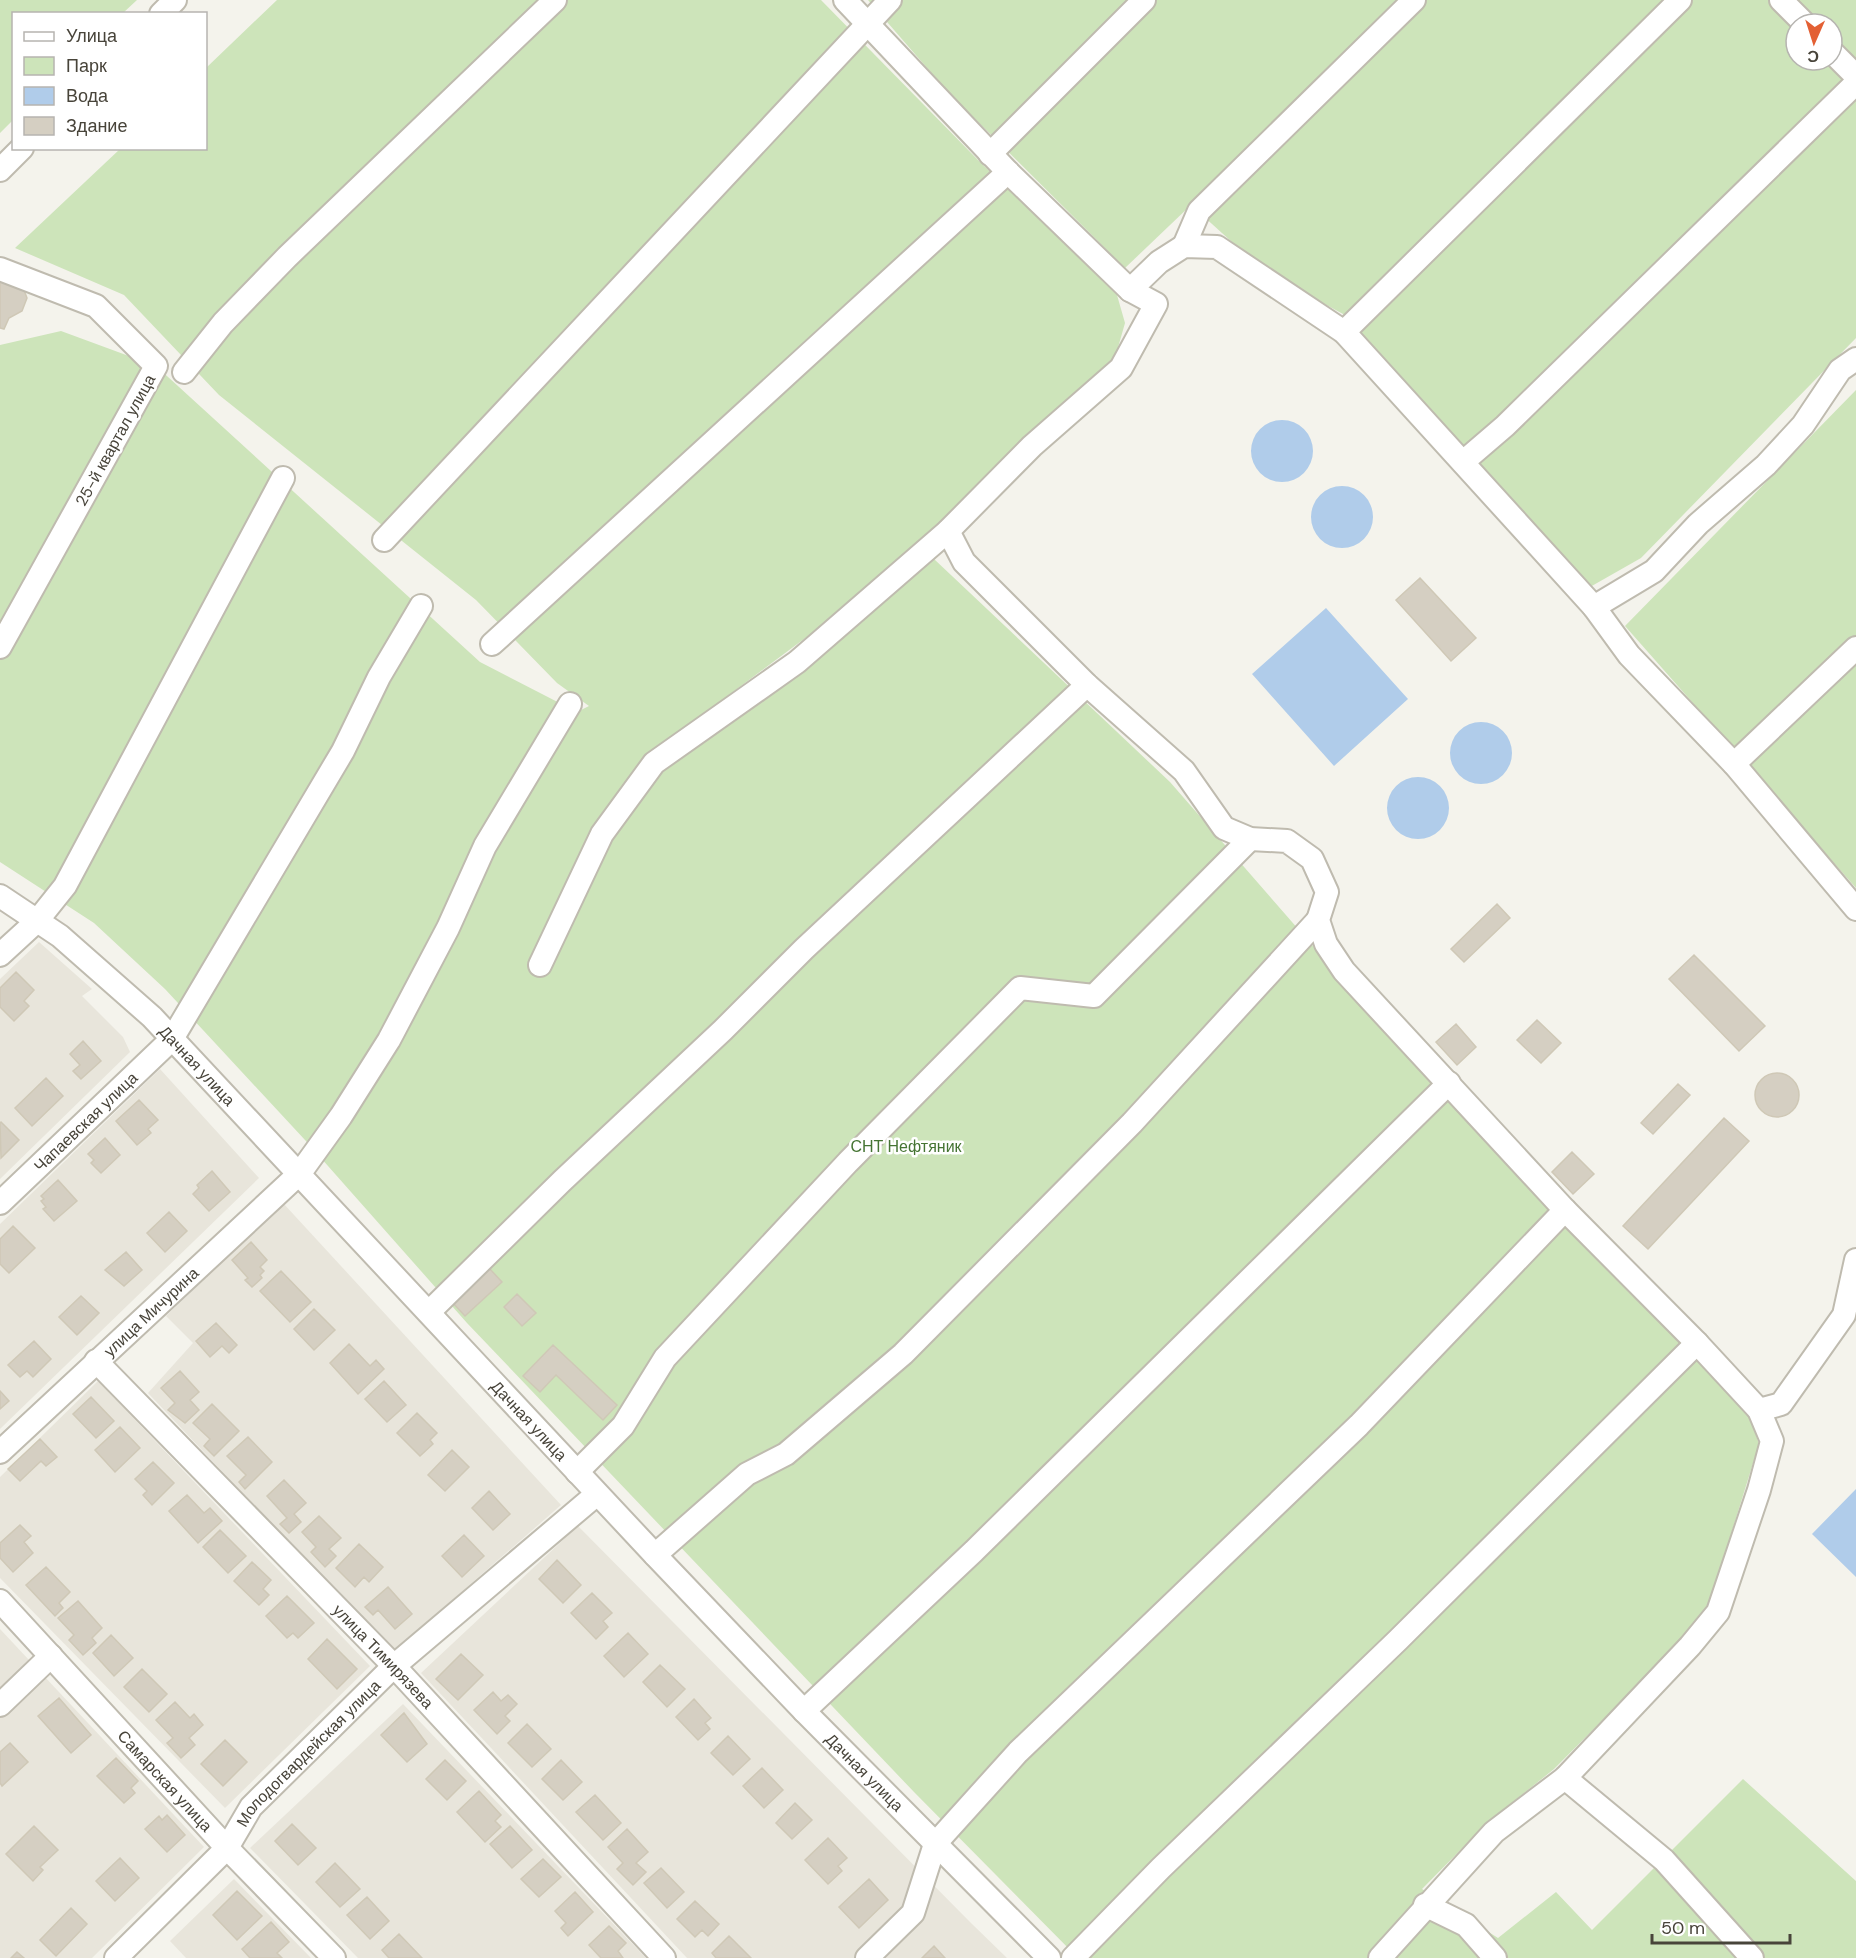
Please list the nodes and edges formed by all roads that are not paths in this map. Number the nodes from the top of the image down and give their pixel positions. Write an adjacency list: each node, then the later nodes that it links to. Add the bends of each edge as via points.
1 (175, 0): 9 (street)
2 (555, 0): 24 (street, via 287,257 223,323)
3 (845, 0): 11 (street)
4 (890, 0): 11 (street)
5 (1144, 0): 16 (street)
6 (1414, 0): 19 (street, via 1199,211)
7 (1680, 0): 22 (street)
8 (1781, 0): 10 (street)
9 (163, 12)
10 (1793, 12)
11 (868, 22): 16 (street); 28 (street)
12 (1844, 64): 13 (street)
13 (1856, 76)
14 (1856, 83): 25 (street, via 1505,426)
15 (20, 150): 17 (street)
16 (990, 154): 18 (street)
17 (0, 170)
18 (1008, 172): 21 (street); 31 (street)
19 (1184, 246): 21 (street, via 1159,262); 22 (street, via 1217,247)
20 (0, 269): 32 (street, 25-й квартал улица, via 96,306 156,366)
21 (1130, 290): 27 (street, via 1156,304 1121,368 1032,446)
22 (1344, 332): 25 (street)
23 (1856, 359): 30 (street, via 1840,370 1803,425 1766,465 1698,524 1654,571)
24 (184, 372)
25 (1463, 462): 30 (street)
26 (283, 478): 41 (street, via 65,886)
27 (948, 531): 34 (street, via 964,562); 43 (street, via 798,662 654,763 602,834)
28 (384, 540)
29 (421, 606): 44 (street, Чапаевская улица, via 379,677 343,751)
30 (1594, 607): 36 (street, via 1629,655)
31 (492, 644)
32 (0, 647)
33 (1856, 648): 36 (street)
34 (1087, 685): 37 (street, via 1184,771 1224,828); 50 (street, via 804,949)
35 (570, 704): 46 (street, улица Мичурина, via 485,846 448,928 388,1041)
36 (1734, 764): 39 (street)
37 (1250, 839): 40 (street, via 1287,841 1312,859 1327,892); 55 (street, via 1094,996 1020,988 848,1162 665,1358 623,1426)
38 (0, 896): 41 (street, Дачная улица)
39 (1856, 909)
40 (1318, 920): 45 (street, via 1326,944 1344,970); 57 (street, via 1132,1123 903,1354 786,1454 747,1474)
41 (37, 921): 42 (street); 44 (street, Дачная улица, via 111,979)
42 (0, 955)
43 (540, 965)
44 (172, 1039): 46 (street, Дачная улица); 47 (street, Чапаевская улица)
45 (1449, 1083): 48 (street); 62 (street, via 974,1551)
46 (300, 1173): 50 (street, Дачная улица); 52 (street, улица Мичурина)
47 (0, 1203)
48 (1565, 1210): 51 (street); 64 (street, via 1359,1425 1018,1752)
49 (1856, 1260): 53 (street, via 1844,1315 1781,1404)
50 (429, 1312): 55 (street, Дачная улица)
51 (1697, 1343): 53 (street); 72 (street)
52 (96, 1361): 54 (street, улица Мичурина); 60 (street, улица Тимирязева)
53 (1759, 1410): 63 (street, via 1772,1441 1718,1612)
54 (0, 1452)
55 (577, 1472): 56 (street, Дачная улица)
56 (597, 1494): 57 (street, Дачная улица); 60 (street, Молодогвардейская улица)
57 (655, 1555): 62 (street, Дачная улица)
58 (0, 1601): 59 (street, Самарская улица)
59 (51, 1656): 61 (street); 65 (street, Самарская улица)
60 (394, 1666): 65 (street, Молодогвардейская улица, via 251,1807); 69 (street, улица Тимирязева)
61 (0, 1705)
62 (804, 1710): 64 (street, Дачная улица)
63 (1565, 1778): 66 (street, via 1494,1832); 75 (street, via 1664,1860)
64 (935, 1844): 70 (street, via 913,1913); 71 (street, Дачная улица)
65 (227, 1848): 67 (street, Молодогвардейская улица); 68 (street, Самарская улица)
66 (1425, 1905): 73 (street); 74 (street, via 1466,1925)
67 (116, 1958)
68 (334, 1958)
69 (664, 1958)
70 (867, 1958)
71 (1049, 1958)
72 (1073, 1958)
73 (1380, 1958)
74 (1495, 1958)
75 (1752, 1958)

